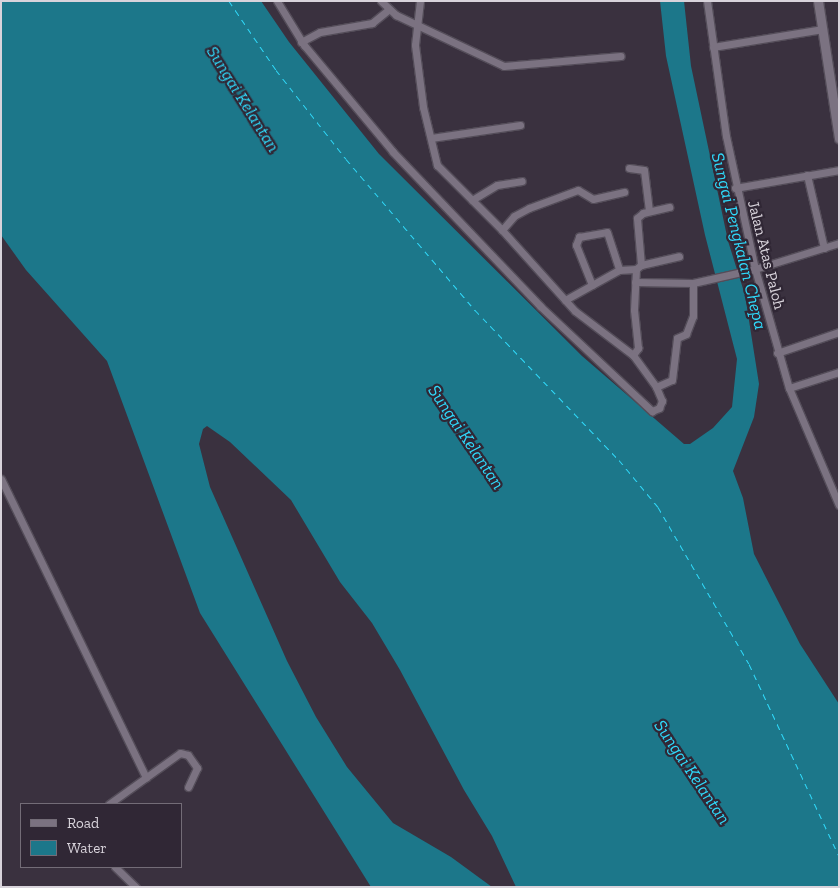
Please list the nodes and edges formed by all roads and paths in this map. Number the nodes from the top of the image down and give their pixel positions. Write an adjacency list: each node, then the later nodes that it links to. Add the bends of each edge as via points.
1 (277, 1): 9 (street)
2 (381, 1): 6 (street)
3 (420, 1): 7 (street)
4 (707, 1): 10 (street, Jalan Atas Paloh)
5 (818, 1): 8 (main road)
6 (388, 10): 7 (street); 9 (street, via 372,23 320,32)
7 (418, 26): 11 (street, via 504,66); 14 (street, via 415,45)
8 (822, 29): 10 (street); 12 (main road)
9 (301, 42): 40 (street, via 431,194 540,306 652,411 659,408 662,401)
10 (713, 47): 20 (street, Jalan Atas Paloh)
11 (621, 56)
12 (836, 100): 15 (main road)
13 (520, 125): 14 (street)
14 (430, 138): 22 (street, via 436,163)
15 (839, 138)
16 (629, 168): 24 (street, via 644,170)
17 (839, 170): 18 (street)
18 (807, 175): 20 (street); 27 (street)
19 (522, 181): 22 (street, via 497,184)
20 (736, 188): 30 (street, Jalan Atas Paloh)
21 (624, 192): 25 (street, via 593,199 578,190 529,208 514,216)
22 (472, 200): 25 (street)
23 (669, 207): 24 (street)
24 (649, 212): 29 (street, via 637,218)
25 (502, 230): 35 (street)
26 (839, 243): 27 (street)
27 (824, 248): 30 (street)
28 (679, 256): 29 (street)
29 (638, 267): 31 (street); 32 (street)
30 (755, 269): 33 (street); 37 (street, Jalan Atas Paloh)
31 (619, 270): 34 (street); 34 (street, via 607,232 579,237 576,245)
32 (635, 282): 33 (street); 38 (street, via 638,348)
33 (697, 282): 40 (street, via 693,316 686,334 677,338 672,380)
34 (592, 284): 35 (street)
35 (566, 300): 38 (street, via 622,350)
36 (839, 332): 37 (street)
37 (777, 353): 41 (street, Jalan Atas Paloh)
38 (633, 355): 40 (street)
39 (839, 372): 41 (street)
40 (656, 386)
41 (789, 388): 43 (street, Jalan Atas Paloh)
42 (1, 480): 44 (street)
43 (838, 502)
44 (146, 778): 45 (street, via 183,752 197,770); 46 (street)
45 (188, 788)
46 (110, 803)
47 (116, 868): 48 (street)
48 (136, 887)

